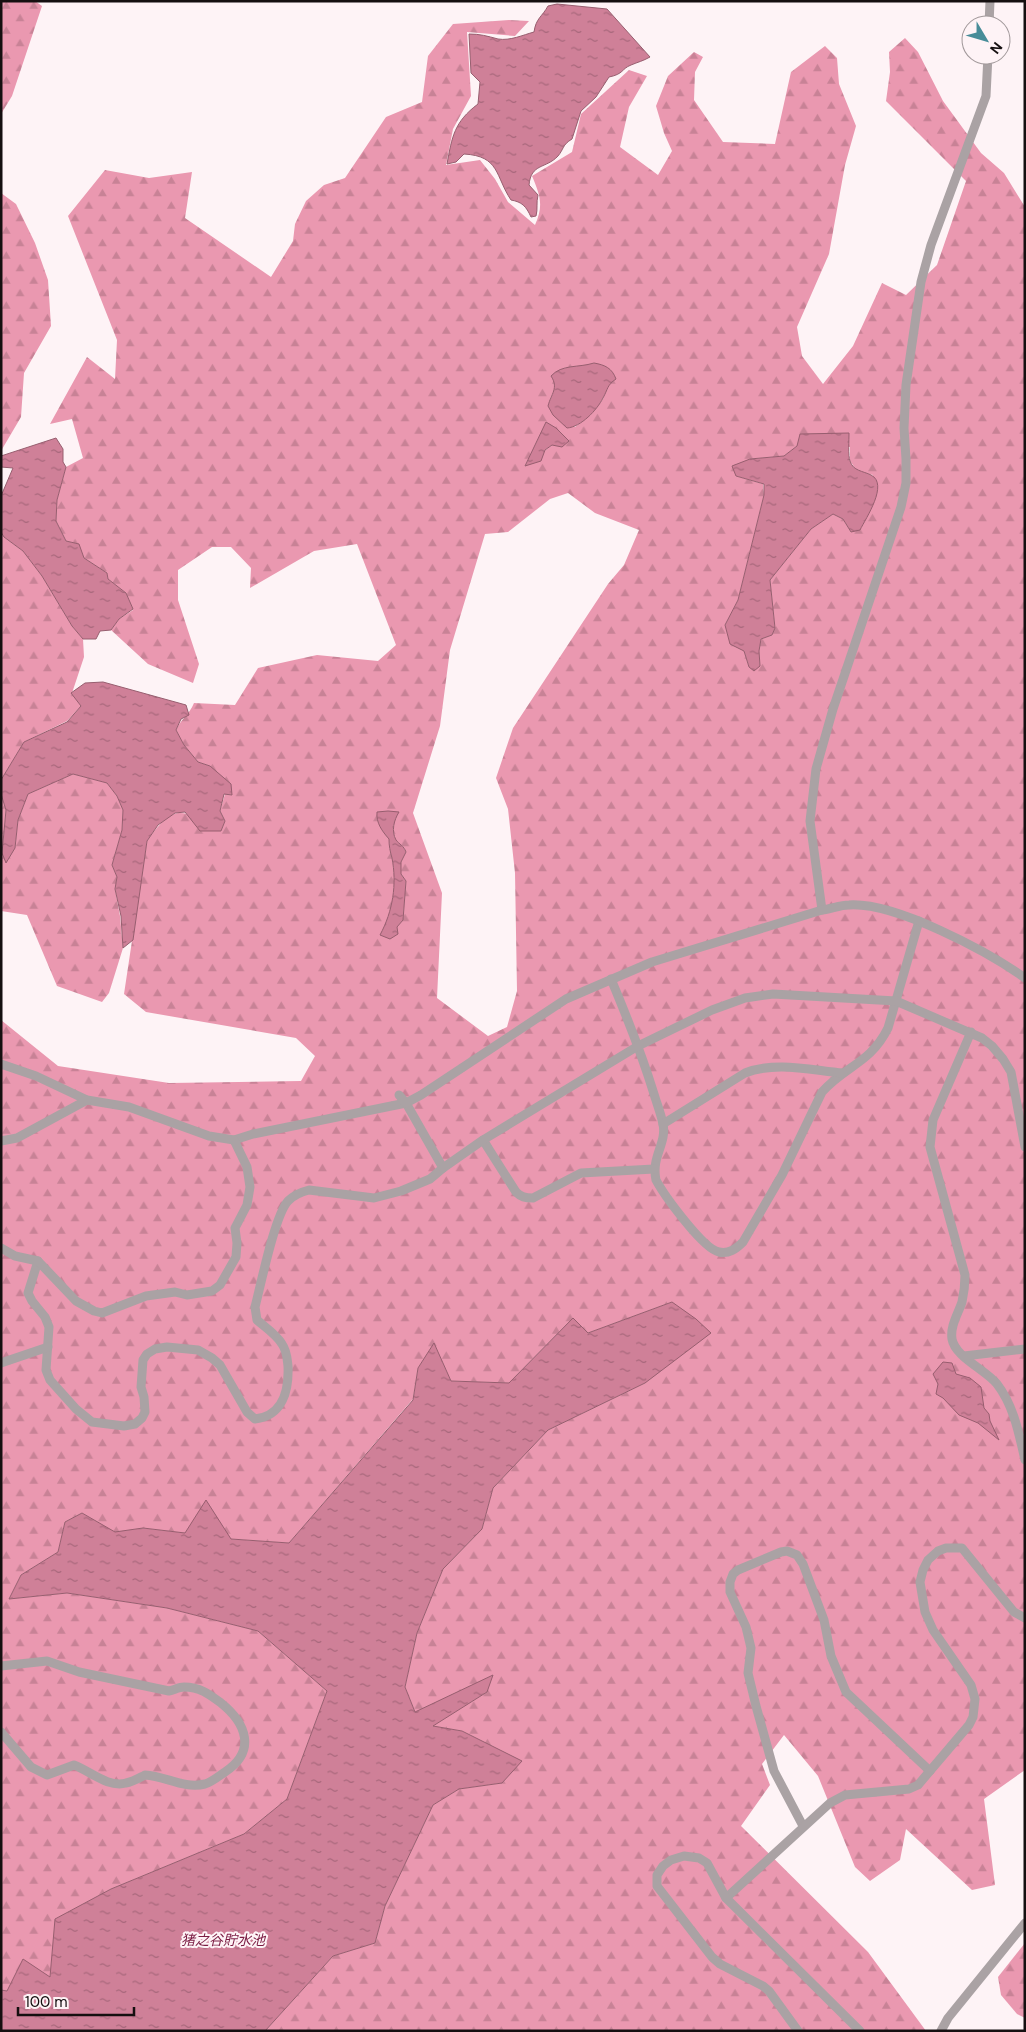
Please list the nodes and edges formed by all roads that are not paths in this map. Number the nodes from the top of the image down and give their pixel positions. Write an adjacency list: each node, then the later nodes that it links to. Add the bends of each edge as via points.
1 (990, 1): 2 (street)
2 (989, 15)
3 (988, 65): 4 (street, via 986,96 931,245 921,282 906,385 906,483 902,507 816,769 810,821)
4 (822, 910): 5 (street, via 849,905); 7 (street, via 652,962)
5 (919, 921): 6 (street); 8 (street)
6 (1025, 978)
7 (611, 979): 10 (street); 15 (street, via 566,999)
8 (896, 1001): 9 (street); 10 (street, via 773,994 745,998 712,1010); 12 (street, via 882,1041 866,1059)
9 (971, 1032): 20 (street, via 992,1046 1011,1072); 27 (street, via 930,1134 930,1147 965,1275 965,1289 952,1327 954,1346)
10 (638, 1046): 16 (street); 18 (street)
11 (1, 1064): 14 (street)
12 (843, 1073): 16 (street, via 772,1066 758,1068); 22 (street, via 822,1092 782,1175 743,1242 735,1249 718,1252 703,1243 661,1188)
13 (399, 1095): 15 (street)
14 (88, 1100): 17 (street, via 129,1106 209,1136); 19 (street, via 17,1138)
15 (406, 1103): 17 (street); 21 (street)
16 (663, 1124): 22 (street)
17 (234, 1140): 24 (street, via 247,1167 250,1187 247,1205 234,1228 236,1257 220,1285 212,1291 146,1296 102,1312 94,1311 76,1301)
18 (483, 1140): 21 (street); 22 (street, via 516,1192 527,1198 533,1198 581,1173)
19 (1, 1141)
20 (1025, 1147)
21 (443, 1168): 25 (street, via 430,1179 374,1198 308,1190 287,1202 277,1222 255,1306 256,1320 281,1342 287,1352 288,1379 286,1394 272,1413 262,1418 255,1419 247,1412 220,1365 212,1358 198,1350 167,1347 155,1349 144,1360 141,1387 145,1412 142,1418 135,1424 124,1426 92,1422 50,1380 46,1370)
22 (654, 1169)
23 (1, 1248): 24 (street, via 15,1256)
24 (38, 1262): 25 (street, via 28,1293 49,1327)
25 (48, 1347): 28 (street)
26 (1025, 1349): 27 (street)
27 (964, 1356): 29 (street, via 987,1373 1005,1396 1014,1415)
28 (1, 1363)
29 (1025, 1460)
30 (1025, 1618): 33 (street, via 1014,1612 962,1548 946,1548 928,1560 920,1582 925,1612 941,1644 971,1685 975,1699 970,1725)
31 (1, 1666): 32 (street, via 47,1661 79,1672 169,1691 182,1687 200,1689 232,1712 246,1737 239,1759 232,1768 207,1784 178,1784 145,1775 126,1784 114,1784 74,1765 54,1774 41,1773 31,1768)
32 (1, 1732)
33 (930, 1771): 34 (street, via 918,1785 909,1789 845,1795); 34 (street, via 846,1692 831,1656 824,1620 803,1564 796,1555 781,1552 738,1570 730,1582 730,1592 746,1627 751,1648 748,1673 756,1706 774,1771)
34 (803, 1826): 35 (street)
35 (726, 1898): 37 (street); 38 (street, via 715,1874 699,1858 684,1856 671,1860 657,1875 656,1886 712,1957 769,1991)
36 (1025, 1923): 39 (street)
37 (855, 2029)
38 (798, 2031)
39 (941, 2031)

